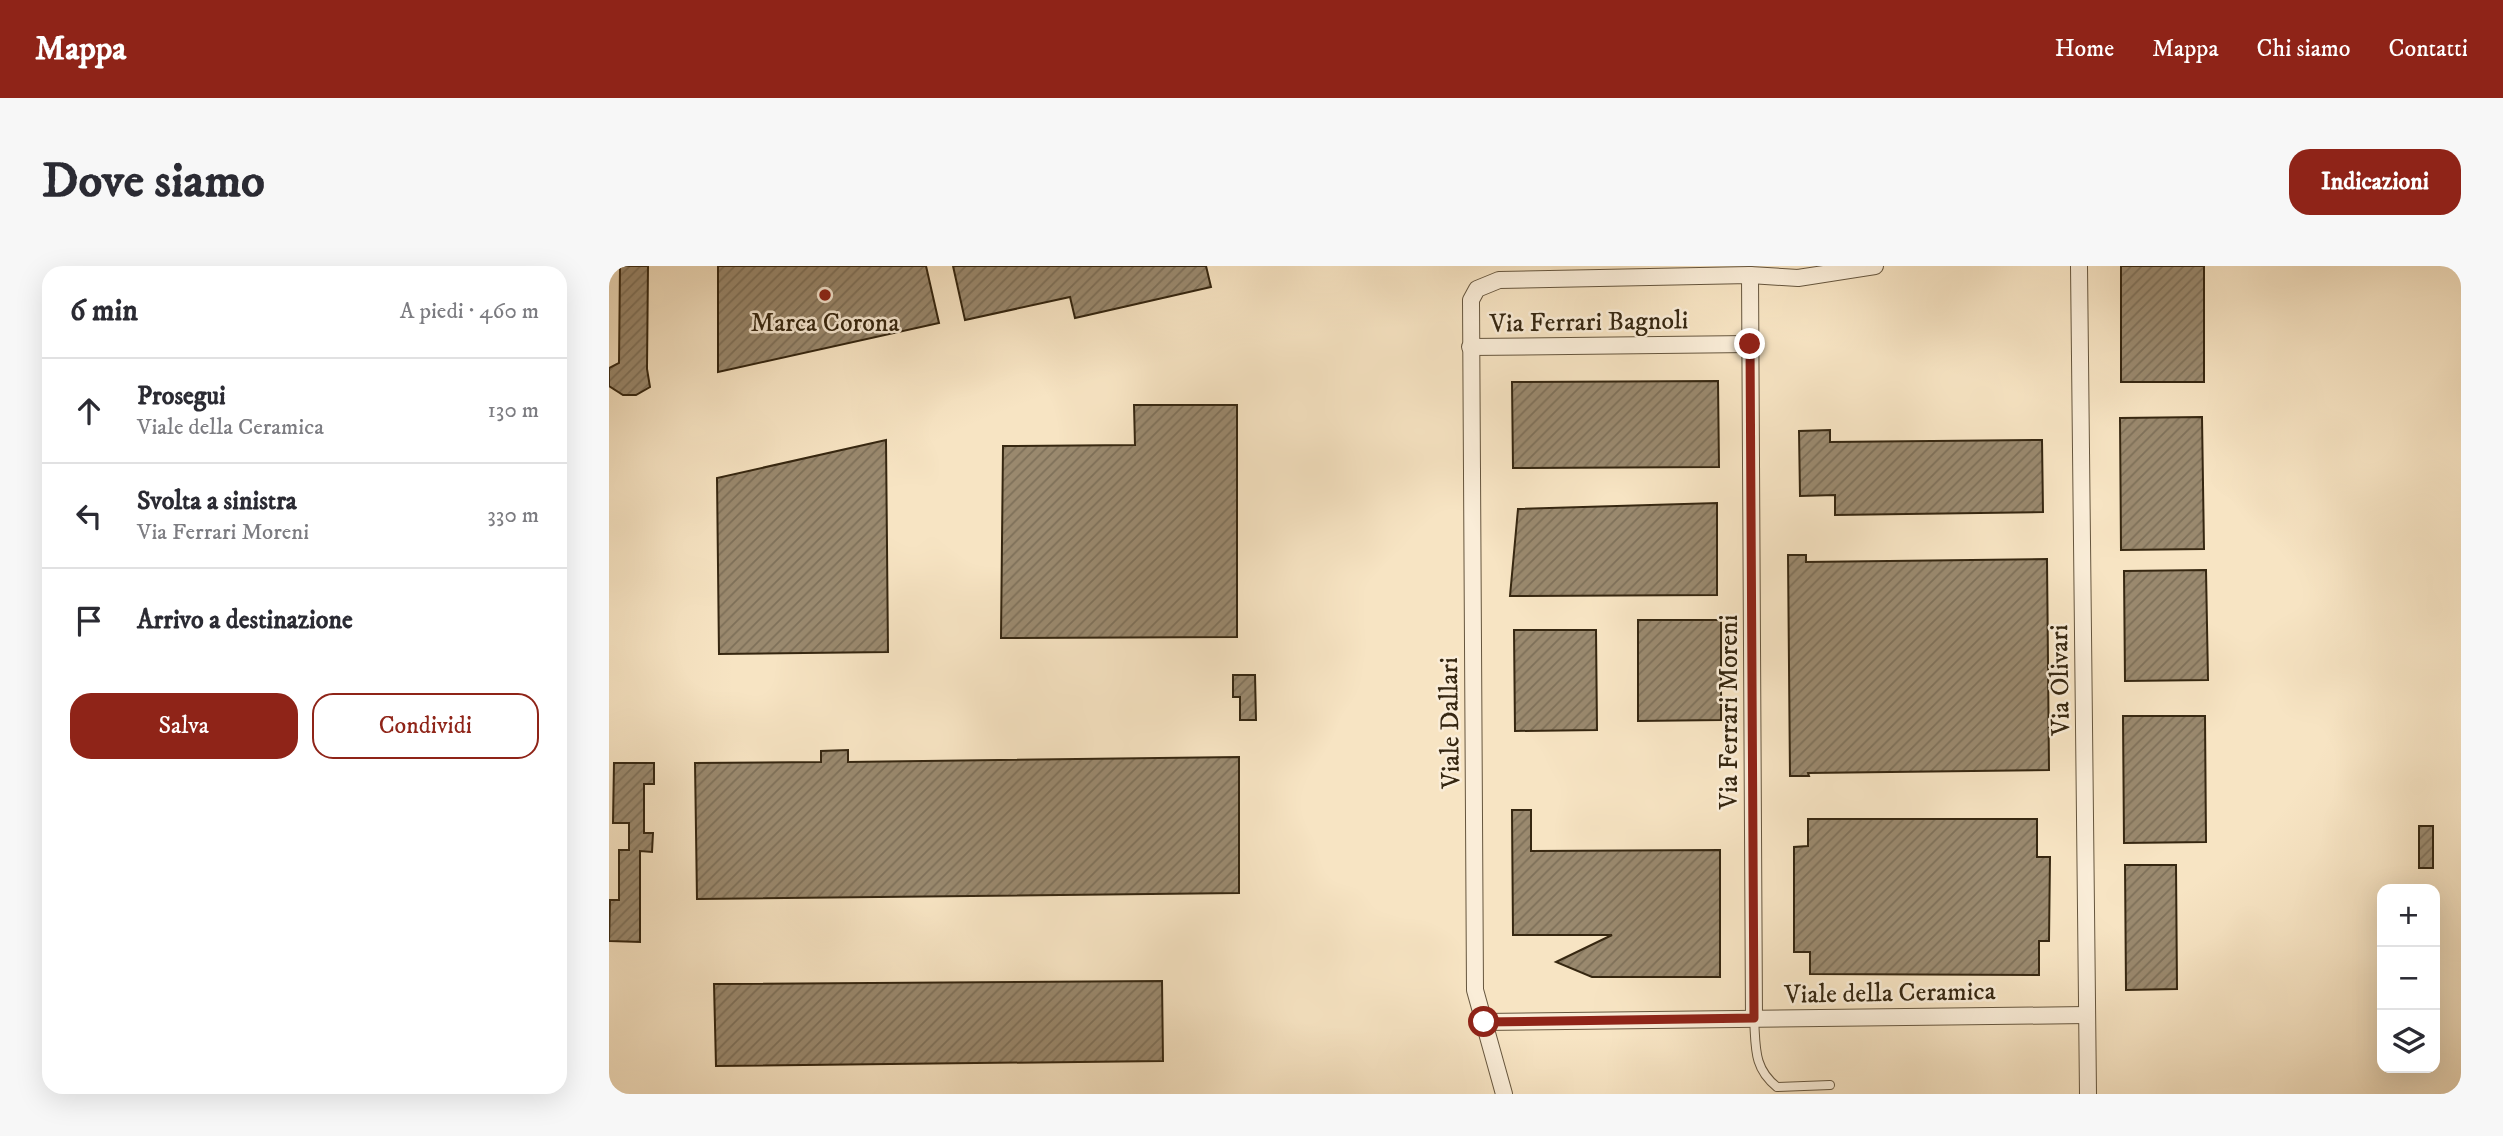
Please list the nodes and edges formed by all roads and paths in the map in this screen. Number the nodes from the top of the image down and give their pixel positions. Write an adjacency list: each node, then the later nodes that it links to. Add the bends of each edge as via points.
1 (1875, 266): 3 (street, Via Ferrari Bagnoli, via 1798,278)
2 (2079, 266): 6 (street, Via Olivari)
3 (1750, 275): 4 (street, Via Ferrari Moreni); 5 (street, Via Ferrari Bagnoli, via 1488,283 1471,300)
4 (1750, 344): 5 (street, Via Ferrari Bagnoli); 7 (street, Via Ferrari Moreni)
5 (1470, 347): 8 (street, Viale Dallari, via 1475,990)
6 (2087, 1015): 7 (street, Viale della Ceramica); 11 (street, Via Olivari)
7 (1754, 1018): 8 (street, Viale della Ceramica); 9 (lane, Via Ferrari Moreni, via 1758,1067 1766,1079 1777,1087)
8 (1484, 1022): 10 (street, Viale Dallari)
9 (1830, 1085)
10 (1504, 1094)
11 (2088, 1094)

